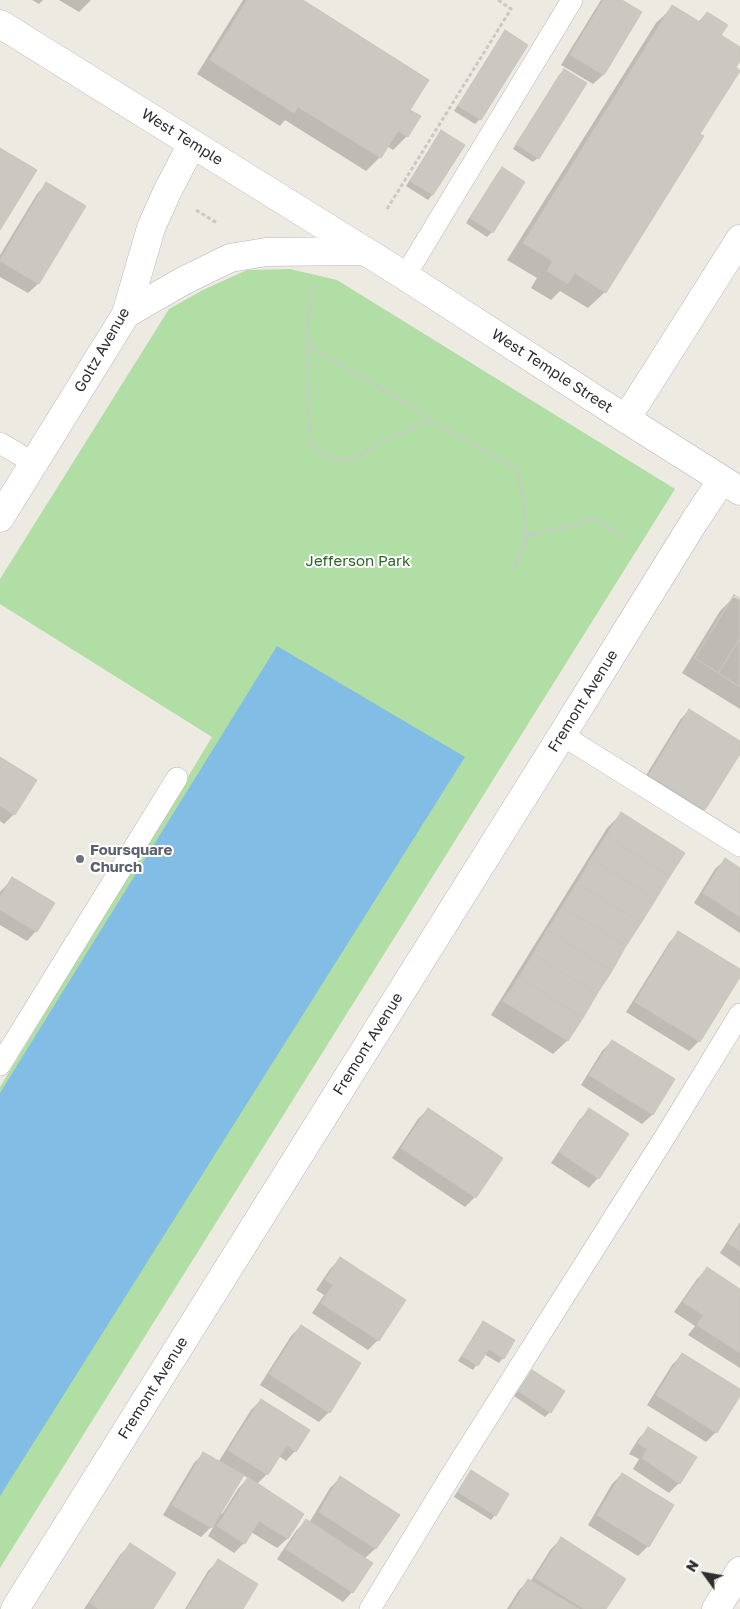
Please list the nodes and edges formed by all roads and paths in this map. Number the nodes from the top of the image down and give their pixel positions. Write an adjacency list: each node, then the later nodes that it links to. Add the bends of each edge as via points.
1 (498, 0): 6 (path, via 512,9)
2 (572, 0): 10 (lane)
3 (0, 24): 4 (street, West Temple)
4 (192, 144): 9 (street, West Temple); 12 (street, Goltz Avenue, via 151,228)
5 (193, 208): 7 (path)
6 (387, 209)
7 (217, 223)
8 (740, 239): 14 (street)
9 (364, 251): 10 (street, West Temple Street); 12 (street, via 266,252 230,258 182,281)
10 (406, 276): 14 (street, West Temple Street)
11 (313, 282): 13 (path)
12 (126, 314): 17 (street, Goltz Avenue)
13 (308, 346): 15 (path, via 415,408); 15 (path, via 311,445 334,460 355,458)
14 (626, 419): 18 (street, West Temple Street)
15 (429, 420): 20 (path, via 516,468 524,503)
16 (0, 443): 17 (lane)
17 (34, 463): 19 (street, Goltz Avenue)
18 (731, 485): 23 (street, Fremont Avenue, via 694,522)
19 (0, 518)
20 (526, 536): 21 (path, via 595,518); 22 (path, via 526,544)
21 (625, 538)
22 (511, 572)
23 (562, 735): 25 (lane); 29 (street, Fremont Avenue)
24 (176, 778): 27 (lane)
25 (740, 846)
26 (740, 1014): 30 (lane)
27 (0, 1065)
28 (740, 1571): 31 (street)
29 (15, 1609)
30 (370, 1609)
31 (716, 1609)

